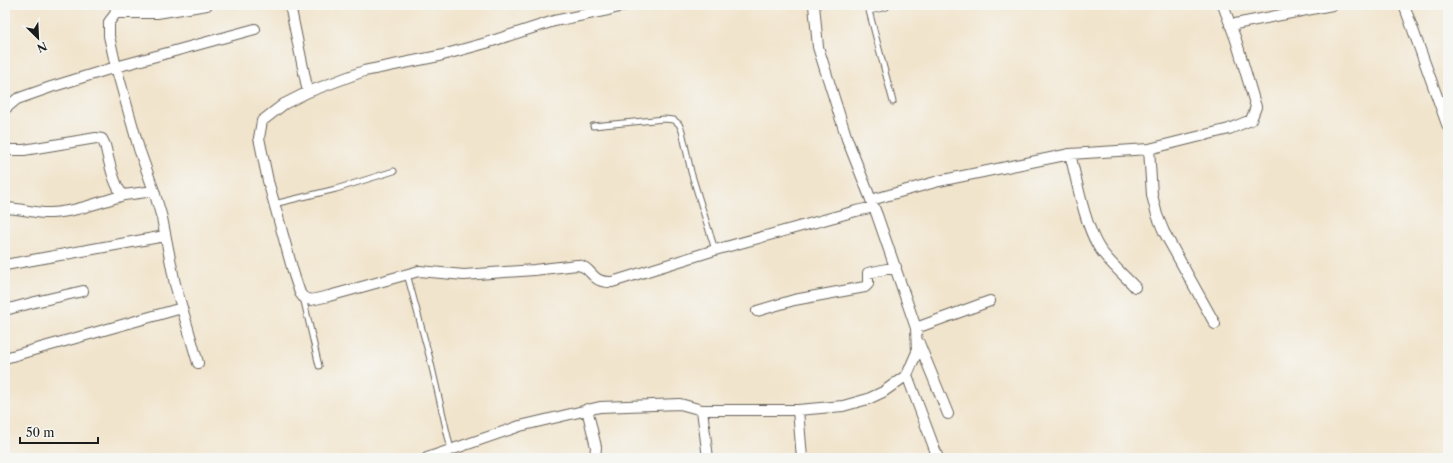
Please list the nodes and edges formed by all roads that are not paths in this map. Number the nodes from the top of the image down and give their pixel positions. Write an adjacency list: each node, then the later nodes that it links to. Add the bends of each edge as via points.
1 (207, 5): 10 (street, via 157,13)
2 (290, 5): 14 (street)
3 (625, 5): 14 (street, via 554,21 439,56 364,72)
4 (814, 5): 25 (street, via 818,47 847,139)
5 (885, 5): 9 (street, via 872,8)
6 (1223, 5): 11 (street)
7 (1332, 5): 11 (street)
8 (1404, 5): 18 (street)
9 (867, 6): 15 (lane)
10 (116, 9): 13 (street, via 109,22 109,36)
11 (1230, 25): 19 (street, via 1256,107 1251,120 1229,129)
12 (255, 29): 13 (street)
13 (116, 67): 16 (street, via 28,95); 23 (street, via 139,149)
14 (308, 92): 26 (street, via 284,104 262,121 259,138)
15 (893, 102)
16 (5, 109)
17 (593, 126): 29 (lane, via 664,118 679,124)
18 (1448, 127)
19 (1149, 149): 21 (street); 40 (street, via 1152,195 1157,215)
20 (5, 150): 24 (street, via 24,150 102,139 117,187)
21 (1070, 154): 25 (street, via 939,181); 33 (street, via 1080,197 1098,246)
22 (394, 172): 26 (lane)
23 (154, 191): 24 (street); 28 (street)
24 (124, 195): 27 (street, via 68,211 51,213)
25 (872, 203): 29 (street, via 856,211); 31 (street)
26 (274, 204): 35 (street, via 294,275)
27 (5, 208)
28 (166, 236): 30 (street); 37 (street)
29 (715, 250): 32 (street, via 612,282 598,280 578,265 464,275 419,271)
30 (5, 265)
31 (896, 267): 39 (street, via 868,273 868,284 865,287 794,300); 41 (street)
32 (407, 274): 35 (street, via 311,300); 51 (lane)
33 (1135, 288)
34 (82, 291): 38 (street)
35 (303, 297): 45 (lane)
36 (990, 301): 41 (street)
37 (182, 308): 43 (street); 44 (street)
38 (5, 310)
39 (758, 310)
40 (1215, 324)
41 (916, 328): 42 (street)
42 (917, 340): 46 (street, via 917,352); 50 (street)
43 (5, 358)
44 (198, 363)
45 (319, 366)
46 (906, 375): 49 (street, via 883,392 868,399 843,406); 56 (street)
47 (588, 409): 48 (street, via 680,404); 51 (street, via 520,426); 53 (street, via 596,447)
48 (702, 410): 49 (street); 54 (street)
49 (798, 410): 55 (street)
50 (948, 414)
51 (451, 450): 52 (street)
52 (427, 458)
53 (595, 458)
54 (708, 458)
55 (802, 458)
56 (938, 458)

